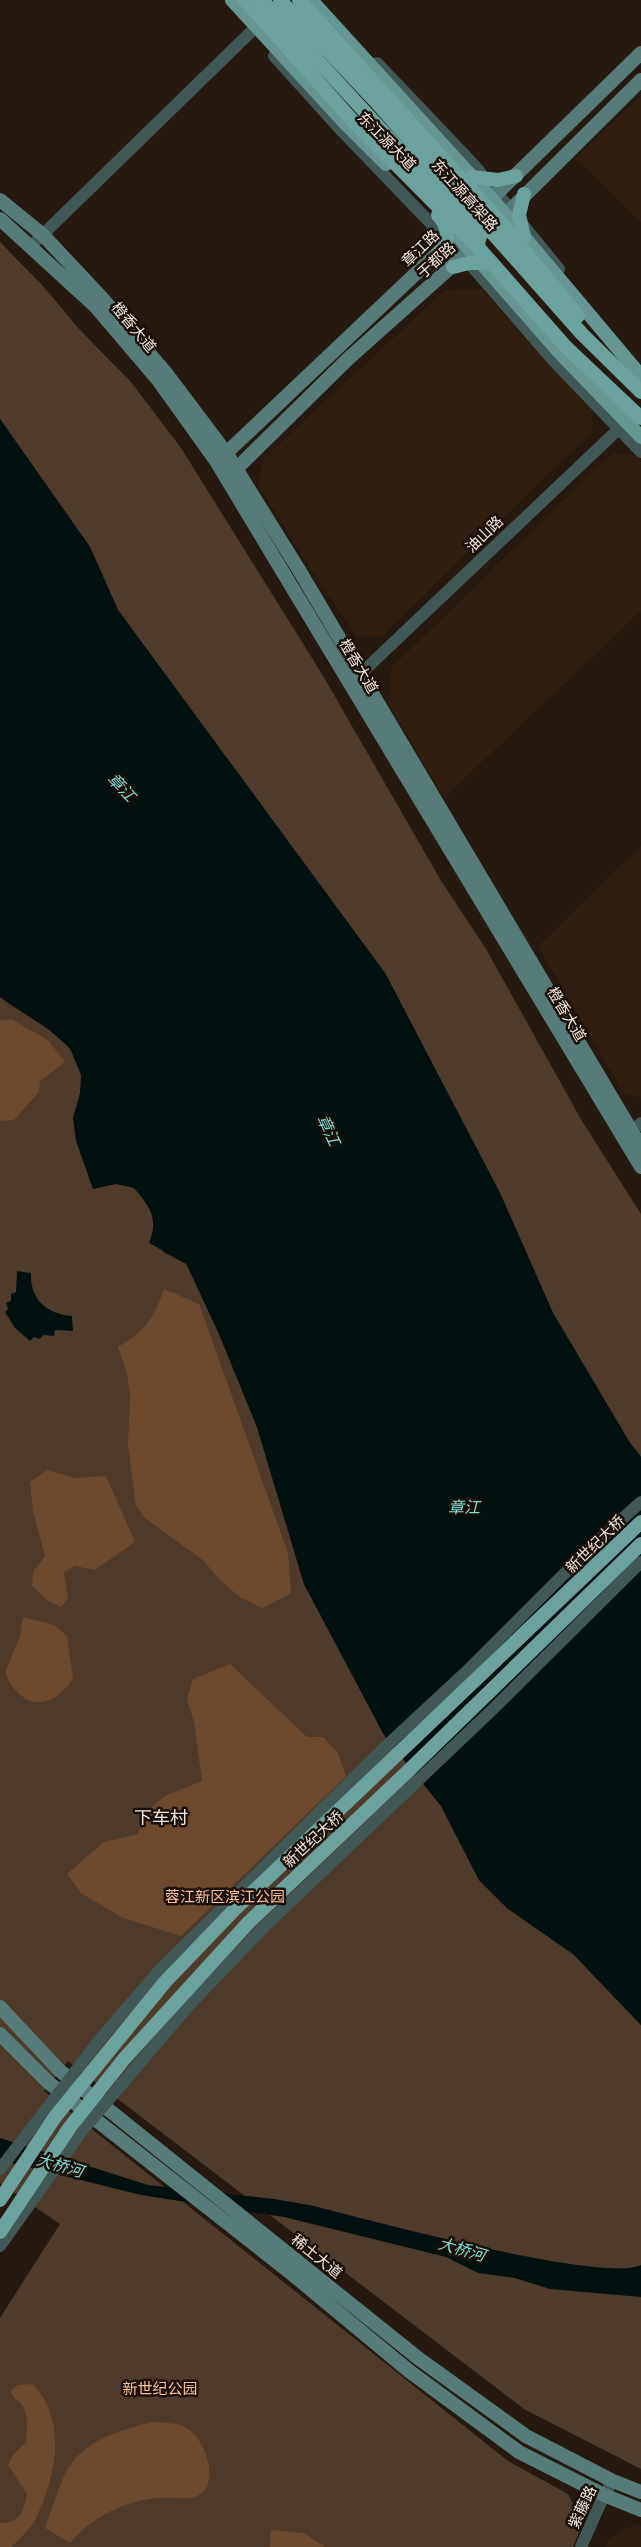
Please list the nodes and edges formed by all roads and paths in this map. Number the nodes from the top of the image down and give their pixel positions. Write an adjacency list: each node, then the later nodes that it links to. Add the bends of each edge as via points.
1 (224, 0): 9 (street)
2 (232, 0): 9 (main road, 东江源大道)
3 (245, 0): 30 (highway, bridge, via 352,120 478,247 566,347)
4 (262, 0): 30 (highway, 东江源高架路, bridge)
5 (281, 0): 9 (street); 28 (highway, 东江源高架路, bridge, via 582,334)
6 (299, 0): 27 (highway, bridge, via 503,225)
7 (311, 0): 13 (main road)
8 (318, 0): 13 (street)
9 (254, 28): 18 (main road, 东江源大道); 20 (street)
10 (641, 53): 12 (main road, 章江路)
11 (641, 80): 14 (main road)
12 (516, 176): 13 (highway, via 498,180); 15 (main road, 章江路)
13 (480, 177): 15 (main road)
14 (524, 194): 19 (highway)
15 (495, 196): 19 (main road); 21 (main road, 章江路)
16 (0, 200): 20 (main road, 橙香大道)
17 (0, 219): 22 (main road, 橙香大道)
18 (437, 222): 21 (highway, via 446,225)
19 (517, 222): 23 (main road, 于都路); 25 (street); 26 (main road)
20 (43, 235): 22 (street); 34 (main road, 橙香大道, via 103,298 166,373)
21 (448, 242): 23 (main road); 34 (main road, 章江路)
22 (31, 246): 34 (main road, 橙香大道, via 95,306)
23 (472, 260): 24 (highway); 31 (main road)
24 (453, 267): 35 (main road, 于都路, via 349,358)
25 (641, 366)
26 (641, 376)
27 (641, 387)
28 (641, 392)
29 (641, 410): 31 (street, 油山路)
30 (641, 416)
31 (623, 425): 32 (main road); 33 (street); 36 (street, 油山路)
32 (641, 437)
33 (641, 452)
34 (222, 457): 35 (main road, 橙香大道)
35 (231, 474): 36 (main road, 橙香大道)
36 (356, 678): 37 (main road, 橙香大道)
37 (632, 1132): 38 (main road, 橙香大道); 39 (main road, 橙香大道)
38 (641, 1146)
39 (641, 1167)
40 (641, 1502): 46 (street, bridge, via 381,1751 158,1972 101,2038)
41 (641, 1522): 47 (highway, 新世纪大桥, bridge, via 235,1909 166,1982 55,2117)
42 (641, 1544): 48 (highway, 新世纪大桥, bridge, via 249,1922 124,2059 70,2127)
43 (641, 1562): 49 (street, bridge, via 493,1709 265,1926 190,2004 81,2132)
44 (0, 2007): 50 (main road, 稀土大道, via 60,2070 418,2358 526,2436)
45 (0, 2034): 52 (main road, 稀土大道, via 49,2083 292,2274 409,2371 519,2452)
46 (0, 2169)
47 (0, 2200)
48 (0, 2232)
49 (0, 2246)
50 (613, 2481): 51 (main road, 稀土大道); 52 (street, 紫藤路)
51 (641, 2492)
52 (604, 2496): 53 (main road, 稀土大道); 54 (street, 紫藤路)
53 (641, 2510)
54 (581, 2547)

